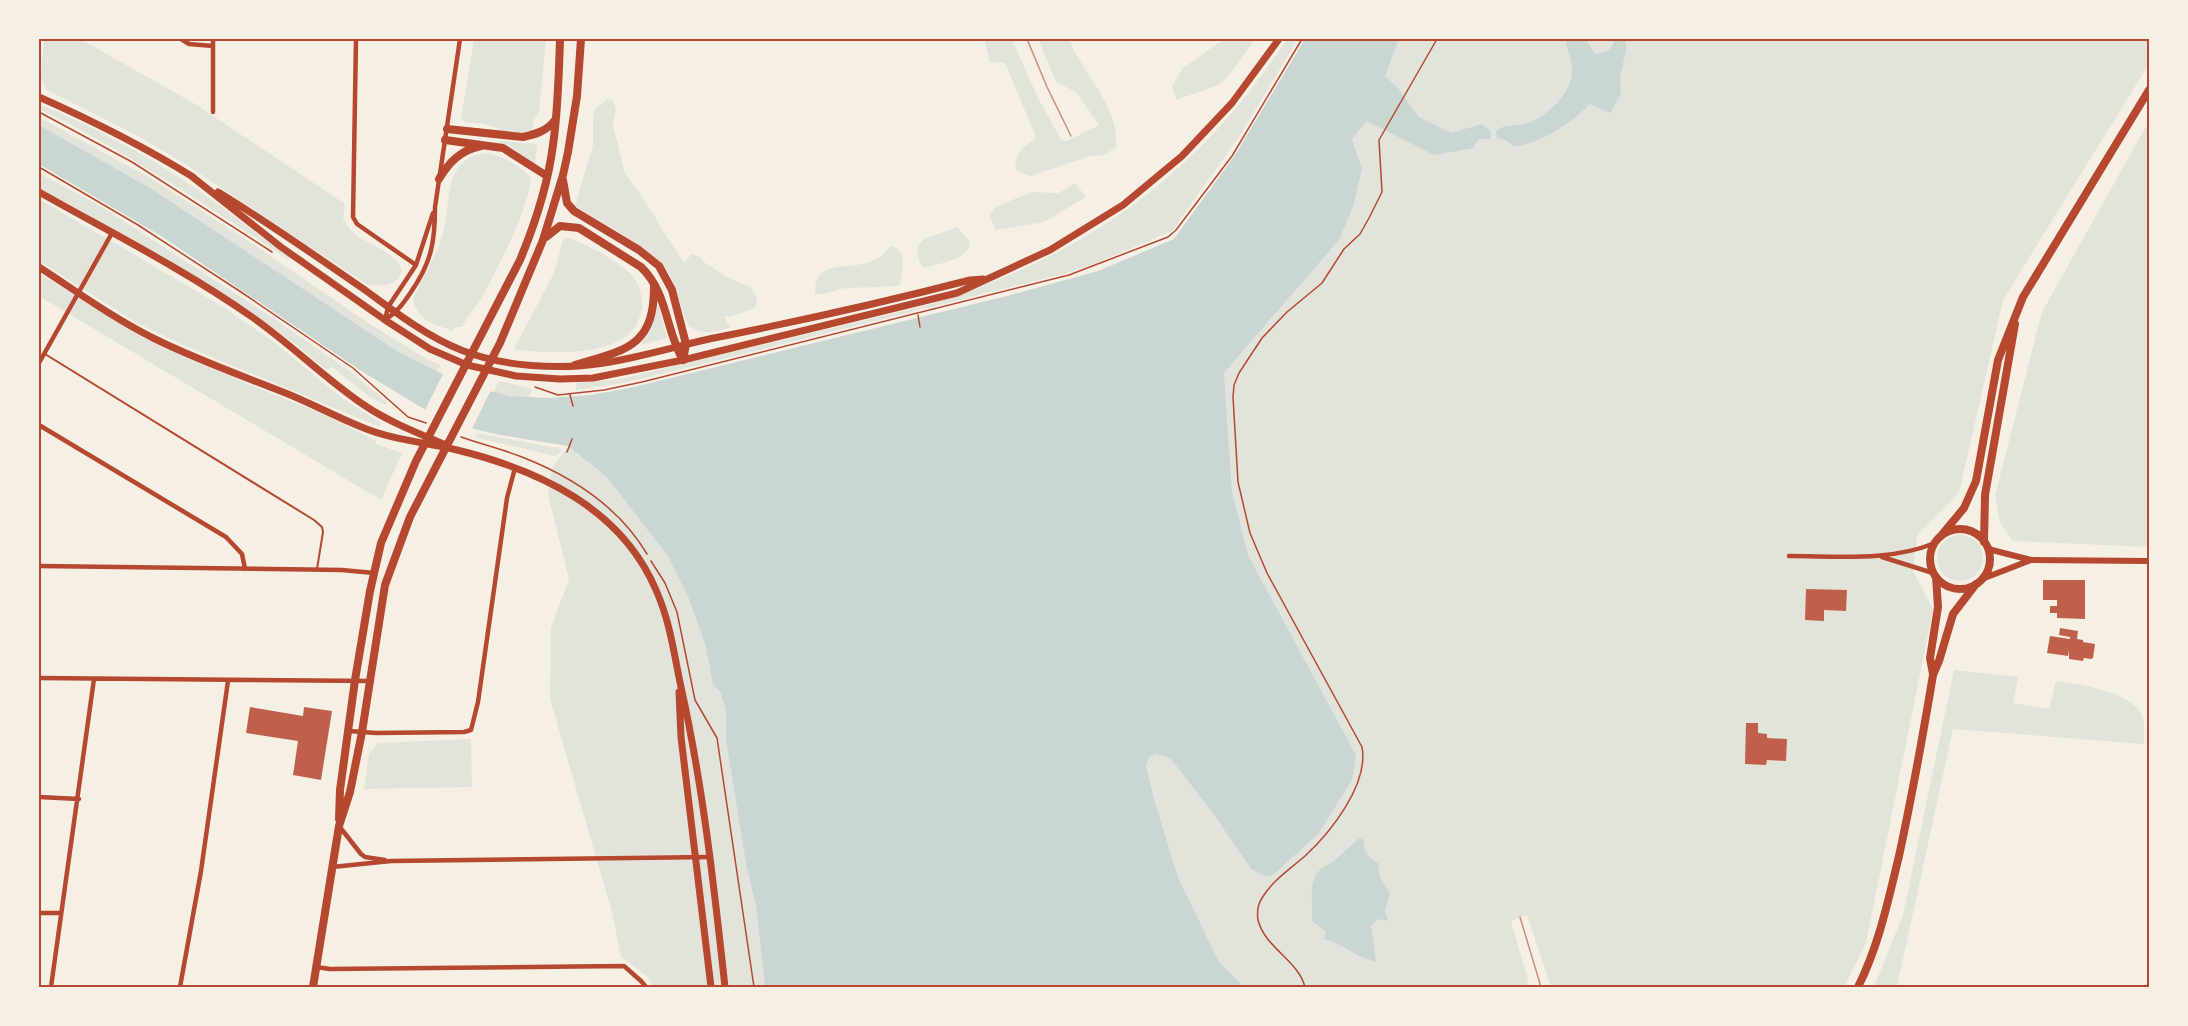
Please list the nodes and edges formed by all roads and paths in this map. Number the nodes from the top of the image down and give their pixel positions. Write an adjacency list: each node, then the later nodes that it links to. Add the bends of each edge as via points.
1 (181, 39): 10 (street, via 189,44)
2 (213, 39): 10 (street)
3 (356, 39): 29 (street, via 353,217 357,224)
4 (460, 39): 16 (street)
5 (560, 39): 15 (main road)
6 (581, 39): 21 (main road, via 576,100)
7 (1280, 39): 31 (main road, via 1214,124 1138,194 1065,242)
8 (1302, 39): 37 (path, via 1232,156 1173,234 1087,270)
9 (1437, 39): 94 (path, via 1379,140 1382,192 1370,218 1322,283 1262,338 1234,385 1238,482 1250,533 1266,573 1364,755 1358,782 1333,825 1259,902 1258,920 1267,937 1299,972)
10 (213, 46): 14 (street)
11 (2149, 90): 36 (main road, via 2033,277)
12 (39, 97): 20 (main road, via 102,124)
13 (39, 112): 28 (path, via 132,162)
14 (213, 112)
15 (556, 119): 16 (main road, via 548,129 524,137); 22 (main road)
16 (447, 129): 17 (street)
17 (445, 140): 18 (main road); 23 (street)
18 (488, 145): 22 (main road, via 503,148); 23 (main road, via 461,153)
19 (39, 167): 50 (path, via 241,292 353,368 408,417)
20 (190, 175): 34 (main road, via 259,217); 38 (main road, via 281,247)
21 (563, 175): 27 (main road); 40 (main road, via 567,203 574,212 659,266 672,290)
22 (547, 176): 65 (main road, via 524,251 416,461 390,518)
23 (439, 179): 25 (street)
24 (39, 192): 26 (main road)
25 (435, 207): 29 (street); 35 (street, via 429,261)
26 (112, 233): 33 (street); 53 (main road, via 252,317 370,409)
27 (543, 240): 32 (main road, via 556,227 579,228 636,263); 74 (main road, via 500,343 404,530 388,575)
28 (276, 255)
29 (416, 265): 34 (street)
30 (39, 267): 33 (main road)
31 (983, 279): 40 (main road); 43 (main road, via 957,293)
32 (654, 282): 41 (main road, via 663,300); 45 (main road, via 653,313 639,339 623,350)
33 (79, 293): 42 (street); 53 (main road, via 152,338 358,426 402,441)
34 (388, 307): 35 (main road); 38 (street)
35 (397, 312): 38 (street); 45 (main road, via 452,346 486,358 522,364)
36 (2017, 313): 56 (main road, via 1998,360 1976,481 1964,508); 57 (main road, via 1985,495)
37 (918, 314): 39 (path); 47 (path, via 622,387)
38 (385, 320): 43 (main road, via 442,355 516,376 593,378)
39 (920, 327)
40 (686, 344): 41 (main road); 43 (main road)
41 (675, 347): 43 (main road); 45 (main road, via 606,363)
42 (45, 354): 44 (street); 64 (lane, via 314,520 323,532)
43 (683, 360)
44 (39, 363)
45 (575, 365)
46 (530, 385): 47 (path, via 552,394)
47 (570, 394): 48 (path)
48 (573, 406)
49 (39, 425): 63 (street, via 226,537 242,554)
50 (429, 425)
51 (461, 437): 93 (path, via 520,456 591,492 639,540 665,583 677,612 695,700 717,738)
52 (572, 439): 54 (path)
53 (456, 450): 55 (main road)
54 (567, 452)
55 (515, 468): 68 (main road, via 565,489 607,520 623,538 656,588 669,624); 76 (street, via 471,730)
56 (1937, 540): 57 (main road, via 1952,530 1960,530 1974,533); 59 (street); 66 (main road, via 1930,556)
57 (1986, 546): 60 (street); 67 (main road, via 1989,565)
58 (1790, 556): 59 (street)
59 (1880, 557): 66 (street)
60 (2031, 560): 61 (street); 67 (street)
61 (2149, 561)
62 (39, 566): 63 (street)
63 (245, 569): 64 (street)
64 (317, 570): 65 (street)
65 (374, 573): 72 (main road)
66 (1934, 575): 67 (main road, via 1950,588); 69 (main road, via 1938,607 1930,658)
67 (1979, 582): 69 (main road, via 1953,614)
68 (678, 671): 80 (main road, via 681,736); 81 (main road, via 694,742)
69 (1933, 675): 95 (main road, via 1882,928)
70 (39, 678): 71 (street)
71 (94, 679): 73 (street); 78 (street)
72 (355, 680): 73 (street); 74 (street); 75 (main road)
73 (228, 681): 88 (street)
74 (370, 681): 76 (main road)
75 (349, 731): 76 (street); 79 (main road)
76 (362, 732): 79 (main road)
77 (39, 797): 78 (street)
78 (78, 799): 85 (street)
79 (339, 826): 82 (street, via 365,857); 83 (main road)
80 (696, 856): 81 (street); 82 (street); 91 (main road)
81 (710, 856): 92 (main road)
82 (391, 861): 83 (street)
83 (332, 867): 86 (main road)
84 (39, 913): 85 (street)
85 (61, 913): 87 (street)
86 (316, 967): 89 (main road); 90 (street, via 624,966)
87 (51, 987)
88 (180, 987)
89 (313, 987)
90 (646, 987)
91 (711, 987)
92 (724, 987)
93 (754, 987)
94 (1305, 987)
95 (1858, 987)

